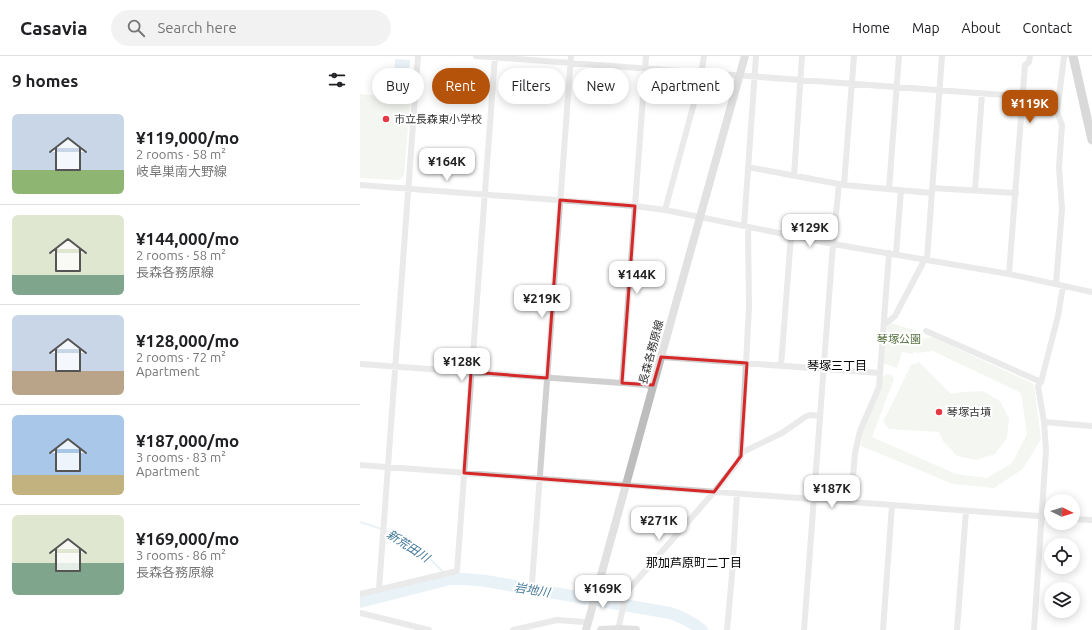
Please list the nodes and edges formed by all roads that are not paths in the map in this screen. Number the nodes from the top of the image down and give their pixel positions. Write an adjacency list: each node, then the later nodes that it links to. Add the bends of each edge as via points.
1 (418, 56): 36 (street)
2 (476, 56): 15 (street)
3 (571, 56): 16 (street)
4 (646, 56): 17 (street)
5 (704, 56): 18 (street)
6 (745, 56): 20 (main road, 長森各務原線)
7 (756, 56): 21 (street)
8 (802, 56): 22 (street)
9 (854, 56): 23 (street)
10 (899, 56): 24 (street)
11 (942, 56): 25 (street)
12 (1030, 56): 27 (street, via 1029,62 1025,65)
13 (1065, 56): 28 (street)
14 (1073, 56): 31 (main road)
15 (495, 57): 16 (street); 42 (street)
16 (570, 64): 17 (street); 43 (street)
17 (645, 68)
18 (702, 68)
19 (734, 75): 20 (street)
20 (740, 75): 21 (street); 46 (main road, 長森各務原線)
21 (755, 77): 22 (street); 32 (street)
22 (800, 80): 23 (street); 33 (street)
23 (851, 84): 24 (street); 35 (street)
24 (896, 87): 25 (street); 37 (street)
25 (939, 90): 26 (street); 39 (street)
26 (982, 94): 27 (street); 40 (street)
27 (1023, 96): 28 (street); 41 (street)
28 (1058, 99): 54 (street, via 1057,112 1062,125)
29 (642, 104): 44 (street)
30 (694, 104): 45 (street)
31 (1092, 140)
32 (748, 167): 33 (street); 47 (street)
33 (794, 176): 35 (street)
34 (360, 185): 36 (street)
35 (841, 185): 37 (street); 49 (street)
36 (408, 189): 42 (street); 62 (street)
37 (889, 189): 38 (street)
38 (901, 190): 39 (street); 51 (street)
39 (932, 190): 40 (street); 52 (street)
40 (975, 190): 41 (street)
41 (1016, 192): 53 (street)
42 (484, 194): 43 (street); 64 (street)
43 (560, 200): 44 (street); 66 (street)
44 (635, 206): 45 (street); 68 (street)
45 (665, 210): 46 (street)
46 (701, 218): 47 (street); 58 (main road, 長森各務原線)
47 (746, 227): 48 (street); 59 (street, via 749,307)
48 (791, 236): 49 (street); 61 (street)
49 (833, 244): 50 (street); 63 (street)
50 (889, 253): 51 (street); 56 (street)
51 (896, 254): 52 (street)
52 (926, 259): 53 (street); 56 (street, via 894,316)
53 (1010, 274): 54 (street)
54 (1059, 285): 55 (street); 67 (street, via 1058,316)
55 (1092, 292)
56 (884, 325): 65 (street)
57 (926, 331): 67 (street)
58 (661, 357): 59 (street); 69 (main road, 長森各務原線)
59 (747, 363): 61 (street); 73 (street)
60 (360, 364): 62 (street)
61 (781, 366): 63 (street)
62 (395, 367): 64 (street); 75 (street)
63 (824, 369): 65 (street); 70 (street)
64 (472, 372): 66 (street); 76 (street)
65 (880, 373): 82 (street, via 879,387 860,431 854,453)
66 (547, 378): 68 (street); 77 (street)
67 (1041, 382): 71 (street, via 1038,386)
68 (622, 383): 69 (street)
69 (653, 387): 78 (main road, 長森各務原線)
70 (820, 416): 73 (street, via 805,417 782,433); 81 (street)
71 (1044, 422): 72 (street); 85 (street, via 1046,450)
72 (1092, 426)
73 (741, 451): 79 (street, via 738,462)
74 (360, 465): 75 (street)
75 (389, 467): 76 (street); 90 (street)
76 (464, 472): 77 (street); 90 (street, via 457,571)
77 (540, 479): 78 (street); 89 (street)
78 (626, 486): 79 (street); 93 (main road, 長森各務原線)
79 (714, 492): 80 (street); 94 (street, via 630,588)
80 (737, 494): 81 (street); 99 (street)
81 (814, 499): 82 (street); 100 (street)
82 (851, 501): 83 (street)
83 (892, 505): 84 (street); 101 (street)
84 (966, 511): 85 (street); 102 (street)
85 (1041, 516): 86 (street); 103 (street)
86 (1044, 516)
87 (1080, 519): 88 (street)
88 (1092, 520)
89 (532, 582)
90 (379, 589): 91 (street)
91 (360, 594)
92 (360, 613): 95 (street)
93 (586, 624): 96 (street, via 557,620)
94 (618, 629): 97 (main road); 98 (main road)
95 (429, 630)
96 (514, 630)
97 (601, 630)
98 (636, 630)
99 (727, 630)
100 (804, 630)
101 (883, 630)
102 (957, 630)
103 (1034, 630)

